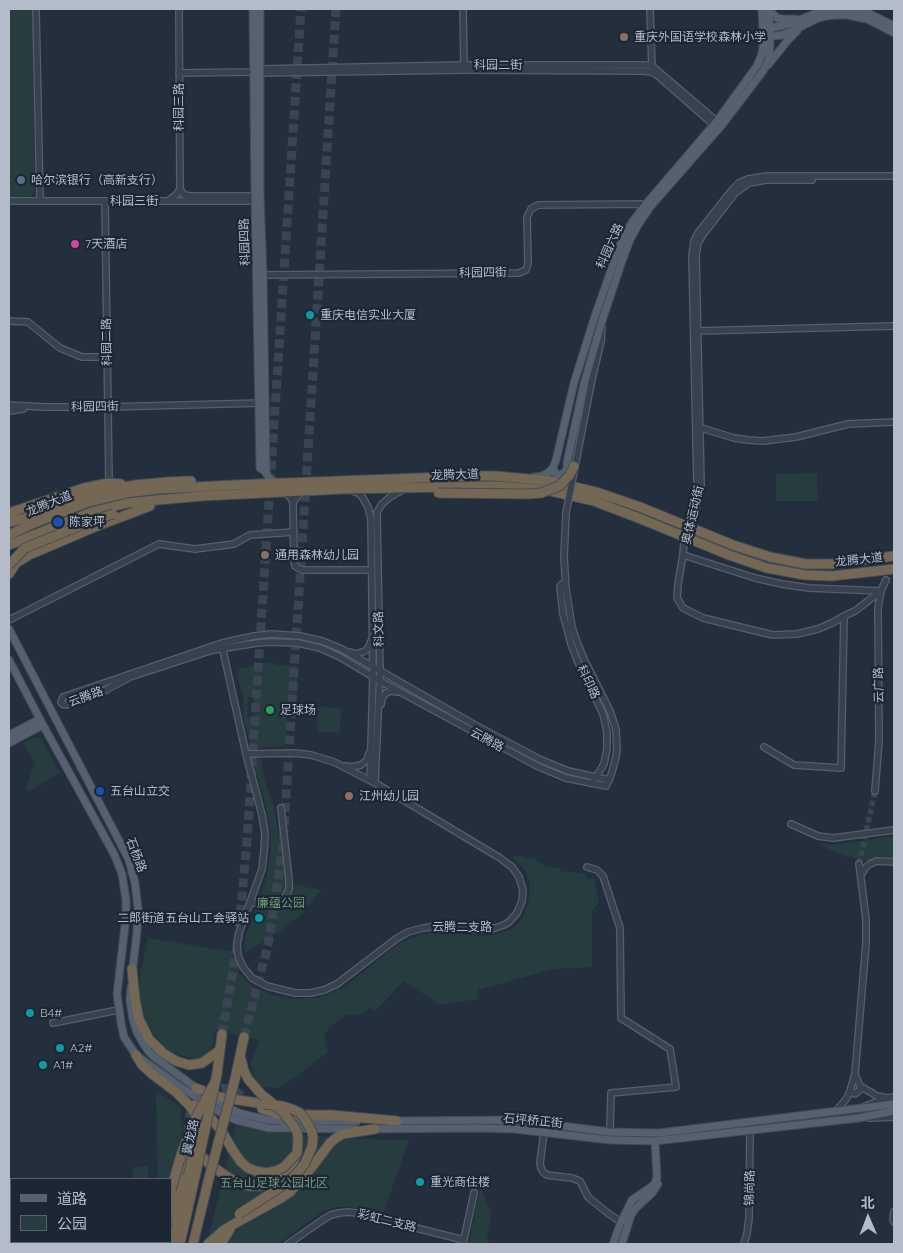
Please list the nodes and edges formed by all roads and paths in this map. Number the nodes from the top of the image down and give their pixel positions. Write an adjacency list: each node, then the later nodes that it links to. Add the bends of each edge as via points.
1 (36, 9): 22 (street)
2 (179, 9): 16 (street, 科园三路)
3 (253, 9): 15 (main road, 科园四路)
4 (260, 9): 15 (main road, 科园四路)
5 (463, 9): 12 (street)
6 (650, 9): 13 (street)
7 (767, 9): 8 (main road, via 777,18); 10 (main road, 科园六路)
8 (805, 21): 9 (main road, via 825,11 847,9); 10 (main road, via 782,35); 11 (main road, via 847,15 867,19); 14 (main road)
9 (894, 26)
10 (767, 33): 14 (main road, 科园六路, via 770,54); 17 (main road, 科园六路, via 757,66)
11 (894, 33)
12 (464, 68): 13 (street, 科园二街); 15 (street, 科园二街)
13 (652, 69): 17 (street)
14 (763, 71): 17 (main road, 科园六路)
15 (258, 72): 16 (street, 科园二街); 20 (main road, 科园四路)
16 (179, 73): 19 (street, 科园三路)
17 (718, 125): 25 (main road, 科园六路)
18 (894, 178): 30 (street, 奥体运动街, via 767,176 739,183 694,241)
19 (180, 189): 20 (street, via 184,195 190,196); 24 (street)
20 (257, 199): 24 (street, 科园三街); 26 (main road, 科园四路)
21 (9, 201): 22 (street, 科园三街)
22 (40, 201): 23 (street, 科园三街)
23 (105, 201): 24 (street, 科园三街); 31 (street, 科园二路)
24 (168, 201)
25 (648, 206): 26 (street, 科园四街, via 538,205 527,217 528,263 526,270 519,273); 28 (main road, 科园六路, via 630,240); 39 (main road, 科园六路, via 624,236 603,293 574,383)
26 (260, 275): 32 (main road, 科园四路)
27 (9, 321): 31 (street, via 28,322 60,348 82,357)
28 (602, 321): 40 (main road, 科园六路, via 584,384); 40 (street, 科印路, bridge, via 601,341)
29 (894, 326): 30 (street)
30 (695, 331): 38 (street, 奥体运动街)
31 (107, 357): 35 (street, 科园二路)
32 (262, 403): 35 (street, 科园四街); 45 (main road, 科园四路, via 260,468 266,467 270,480)
33 (9, 405): 34 (street, 科园四街)
34 (46, 407): 35 (street, 科园四街); 36 (street, 科园四街)
35 (108, 407): 42 (street, 科园二路)
36 (9, 410)
37 (894, 422): 38 (street, via 848,424 796,437 763,440 734,438)
38 (698, 427): 58 (street, 奥体运动街, via 700,494)
39 (553, 468): 40 (main road, via 556,474); 41 (main road, via 542,476)
40 (570, 468): 46 (highway, bridge, via 570,475 559,486 541,493 438,493); 47 (main road, via 568,477); 66 (street, 科印路, bridge, via 564,557)
41 (525, 478): 45 (highway, 龙腾大道, via 472,476); 47 (highway, 龙腾大道)
42 (109, 483): 43 (highway); 53 (highway, via 84,488)
43 (135, 485): 44 (highway, via 198,481); 54 (highway, via 87,495)
44 (234, 485): 45 (highway, 龙腾大道); 56 (highway, 龙腾大道, via 126,493 88,502)
45 (281, 488): 49 (highway, 龙腾大道); 50 (highway, 龙腾大道); 51 (street)
46 (405, 488): 48 (highway, 龙腾大道); 63 (highway, 龙腾大道, bridge, via 496,486 546,490 594,501 729,556 767,568 832,576); 76 (street, 科文路, via 386,500 378,512)
47 (578, 488): 59 (highway, 龙腾大道, bridge, via 770,557 806,564 831,564)
48 (343, 489): 49 (highway, 龙腾大道); 62 (street, 科文路, via 360,494 368,507)
49 (302, 491): 51 (street)
50 (202, 496): 52 (highway); 57 (highway, 龙腾大道, via 127,503 92,512)
51 (293, 502): 55 (street)
52 (150, 506): 60 (highway); 60 (highway, bridge, via 94,520 25,548)
53 (9, 514)
54 (9, 522)
55 (294, 532): 62 (street, via 295,566 302,570); 69 (street, via 250,535 234,544 194,549 159,544)
56 (9, 535)
57 (9, 546)
58 (683, 555): 67 (street, via 782,584); 68 (street, 奥体运动街, via 677,598 683,608 703,618 773,635 818,629)
59 (894, 556)
60 (11, 564): 64 (highway)
61 (894, 569): 63 (highway, 龙腾大道); 65 (street, 云广路)
62 (372, 570): 71 (street, 科文路)
63 (878, 571): 65 (street)
64 (9, 574)
65 (886, 580): 67 (street, 云广路)
66 (566, 589): 88 (street, 科印路, via 561,585 563,614 571,644 603,714 607,732 606,757); 89 (street, 科印路, via 577,642 616,729 616,757)
67 (881, 591): 68 (street, 奥体运动街, via 856,611); 93 (street, 云广路, via 878,608 880,740)
68 (844, 616): 85 (street, via 841,768 794,765)
69 (9, 620)
70 (9, 629): 102 (main road, 石杨路, via 129,860 138,908)
71 (373, 634): 73 (street, via 365,651 356,654); 75 (street, 科文路)
72 (222, 646): 72 (street, 云腾路, via 63,697 61,702 66,705 102,692 130,677); 73 (street, 云腾路, via 254,636 286,635 311,638); 77 (street, 云腾路, via 272,642 308,645 330,652); 86 (street, 云腾二支路)
73 (342, 649): 75 (street, 云腾路)
74 (9, 660): 81 (main road, 石杨路)
75 (373, 667): 76 (street, 云腾路); 77 (street, 科文路)
76 (380, 671): 78 (street, 科文路); 88 (street, 云腾路, via 539,759)
77 (373, 677): 78 (street, 云腾路); 83 (street, 科文路)
78 (380, 681): 79 (street, 云腾路); 80 (street, 科文路)
79 (403, 694): 80 (street, via 386,693); 91 (street, 云腾路, via 537,766)
80 (378, 715): 90 (street, 科文路)
81 (41, 722): 82 (main road); 84 (main road); 103 (main road, 石杨路, via 122,874 126,917)
82 (9, 735)
83 (372, 741): 87 (street, via 364,763 352,767); 90 (street, 科文路)
84 (9, 743)
85 (764, 747)
86 (246, 754): 87 (street, 云腾二支路, via 303,753); 101 (street, 云腾二支路, via 265,833 262,869)
87 (342, 765): 90 (street, 云腾二支路)
88 (595, 778): 89 (street, 云腾路); 91 (street, 科印路)
89 (609, 780): 92 (street, 科印路)
90 (373, 782): 101 (street, 云腾二支路, via 512,867 523,890 522,902 514,918 492,929 437,926 408,932 331,988 295,993 267,986 252,978 243,967 237,943)
91 (590, 784): 92 (street, 云腾路)
92 (606, 786)
93 (875, 791)
94 (281, 808): 101 (street, via 289,889 276,905 262,906)
95 (791, 824): 96 (street, via 818,836 834,838)
96 (894, 830)
97 (894, 862): 100 (street, via 877,860)
98 (859, 864): 100 (street)
99 (587, 867): 124 (street, via 603,876 620,928 621,1018 670,1049 676,1087 611,1093)
100 (861, 875): 110 (street, via 866,943)
101 (251, 902)
102 (132, 970): 107 (highway, via 140,1019 149,1039 163,1053 189,1065 202,1063); 113 (main road, 石杨路, via 130,1000 137,1032 149,1052)
103 (118, 1010): 104 (street); 109 (main road, 石杨路, via 124,1037)
104 (52, 1022)
105 (222, 1034): 107 (highway, 翼龙路)
106 (244, 1037): 108 (highway)
107 (220, 1050): 111 (highway, 翼龙路)
108 (240, 1053): 126 (highway, bridge, via 248,1079 294,1125); 138 (highway, bridge)
109 (136, 1055): 114 (highway, via 152,1074)
110 (855, 1074): 112 (street); 115 (street)
111 (216, 1078): 127 (highway, 翼龙路, bridge); 128 (highway, bridge, via 193,1123)
112 (860, 1086): 115 (street, via 856,1094); 118 (street)
113 (196, 1088): 117 (highway, via 219,1097); 120 (main road, 石坪桥正街, via 239,1113 268,1120)
114 (177, 1089): 121 (main road, 石坪桥正街, via 251,1125 283,1129); 126 (highway, bridge, via 210,1117 248,1168 266,1173 276,1170 284,1167); 127 (highway, bridge, via 195,1114 198,1125)
115 (850, 1091): 119 (street)
116 (894, 1097): 118 (street)
117 (263, 1106): 120 (highway, via 278,1114); 132 (highway, bridge, via 282,1106 300,1113 312,1132 312,1147 305,1163 291,1179)
118 (891, 1108): 119 (main road, 石坪桥正街); 122 (main road, 石坪桥正街, via 860,1118)
119 (836, 1111): 124 (main road, 石坪桥正街, via 659,1133)
120 (397, 1121): 124 (main road, 石坪桥正街, via 515,1120)
121 (375, 1129): 123 (main road, 石坪桥正街, via 482,1128); 132 (highway, via 343,1134 330,1143 290,1192)
122 (750, 1131): 125 (main road, 石坪桥正街); 144 (street, 锦尚路, via 749,1218)
123 (544, 1132): 125 (main road, 石坪桥正街, via 610,1140); 133 (street, via 540,1163 544,1172 580,1181 588,1197)
124 (610, 1132)
125 (657, 1141): 133 (main road, via 657,1178 654,1185 632,1200); 143 (main road, via 659,1182 636,1208)
126 (297, 1153): 131 (highway, via 291,1168 278,1180 249,1186 229,1178 209,1164 192,1140 189,1121)
127 (192, 1177): 136 (highway); 137 (highway, 翼龙路)
128 (172, 1186)
129 (474, 1193): 135 (street)
130 (894, 1212): 134 (street)
131 (172, 1214)
132 (238, 1219): 139 (highway, via 220,1229); 140 (highway)
133 (621, 1222): 142 (main road)
134 (894, 1222)
135 (463, 1242): 141 (street, 彩虹二支路, via 348,1212 324,1219)
136 (173, 1244)
137 (180, 1244)
138 (193, 1244)
139 (208, 1244)
140 (222, 1244)
141 (288, 1244)
142 (613, 1244)
143 (622, 1244)
144 (744, 1244)

